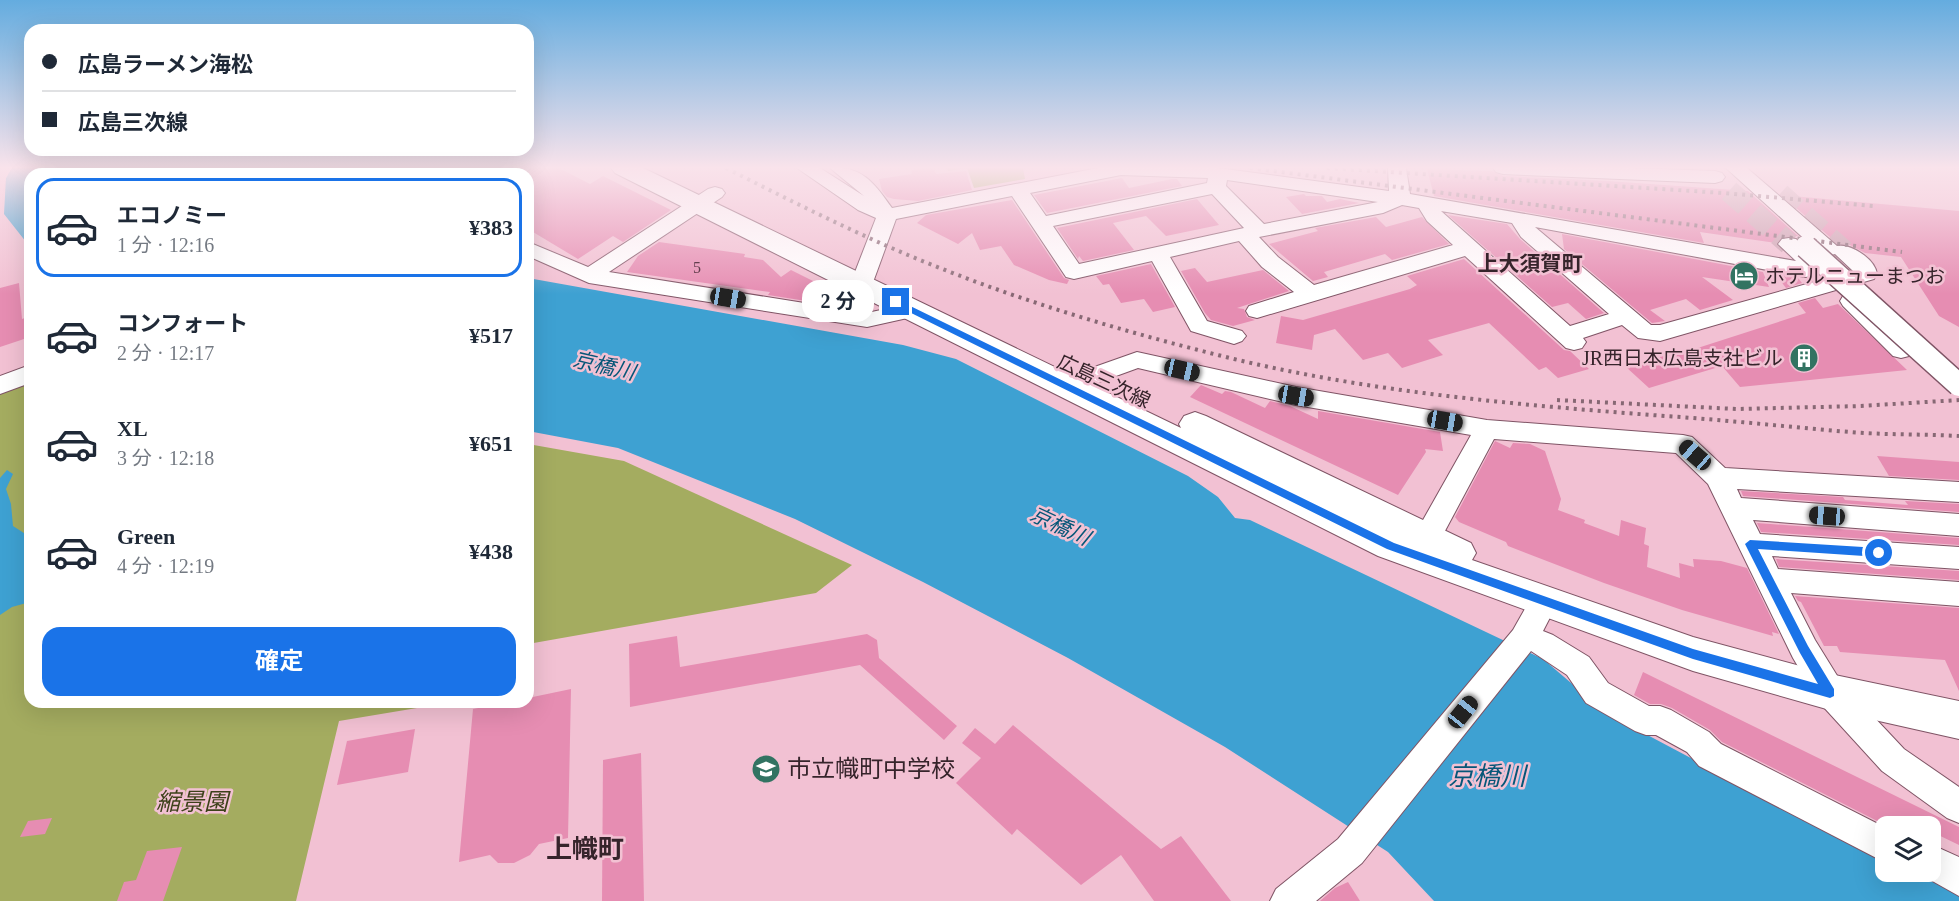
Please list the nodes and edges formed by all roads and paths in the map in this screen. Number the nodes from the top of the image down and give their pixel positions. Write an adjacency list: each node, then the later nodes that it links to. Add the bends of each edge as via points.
1 (690, 210): 24 (street)
2 (729, 210): 25 (main road, 広島三次線)
3 (875, 210): 14 (street)
4 (883, 210): 14 (street)
5 (912, 210): 14 (street)
6 (1031, 210): 16 (street)
7 (1097, 210): 16 (street)
8 (1236, 210): 17 (street)
9 (1367, 210): 17 (street)
10 (1430, 210): 19 (street)
11 (1470, 210): 15 (street)
12 (1756, 210): 35 (street, bridge)
13 (1784, 210): 32 (street)
14 (887, 215): 25 (street)
15 (1520, 218): 23 (street); 29 (street, via 1528,233)
16 (1040, 224): 22 (street, via 1074,272)
17 (1251, 232): 22 (street); 26 (street, via 1270,262)
18 (1789, 244): 23 (street)
19 (1468, 248): 26 (street); 29 (street, via 1570,339)
20 (1844, 250): 23 (street, via 1866,274)
21 (534, 251): 24 (street)
22 (1157, 252): 30 (street, via 1200,326)
23 (1824, 275): 29 (street, via 1660,333 1646,333); 31 (street)
24 (589, 276): 27 (street, via 867,320)
25 (864, 277): 27 (main road, 広島三次線); 34 (main road, 広島三次線)
26 (1311, 294): 28 (street)
27 (913, 310): 50 (main road, 広島三次線, via 1390,546)
28 (1257, 311)
29 (1626, 316)
30 (1234, 336)
31 (1901, 350)
32 (1959, 364)
33 (24, 376): 36 (street)
34 (1094, 376): 37 (street, via 1137,360 1296,396); 44 (main road, 広島三次線)
35 (1959, 385)
36 (0, 386)
37 (1487, 429): 38 (street, via 1683,444); 44 (street)
38 (1718, 478): 39 (street); 41 (street)
39 (1898, 488): 40 (street); 42 (street)
40 (1959, 492)
41 (1734, 508): 42 (street); 45 (street)
42 (1920, 523): 43 (street); 46 (street)
43 (1959, 525)
44 (1428, 537): 50 (main road, 広島三次線)
45 (1750, 544): 46 (street); 47 (street)
46 (1951, 558): 48 (street)
47 (1768, 580): 49 (street); 52 (street)
48 (1959, 583)
49 (1959, 594)
50 (1544, 602): 51 (street); 52 (main road, 広島三次線, via 1693,654)
51 (1533, 641): 55 (street, via 1578,666 1597,693 1646,721 1660,720 1698,742 1710,755); 58 (street, via 1350,851)
52 (1830, 692): 53 (main road, 広島三次線); 54 (street, via 1893,760)
53 (1959, 720)
54 (1959, 807)
55 (1875, 840)
56 (1941, 866): 57 (street)
57 (1959, 879)
58 (1288, 901)

